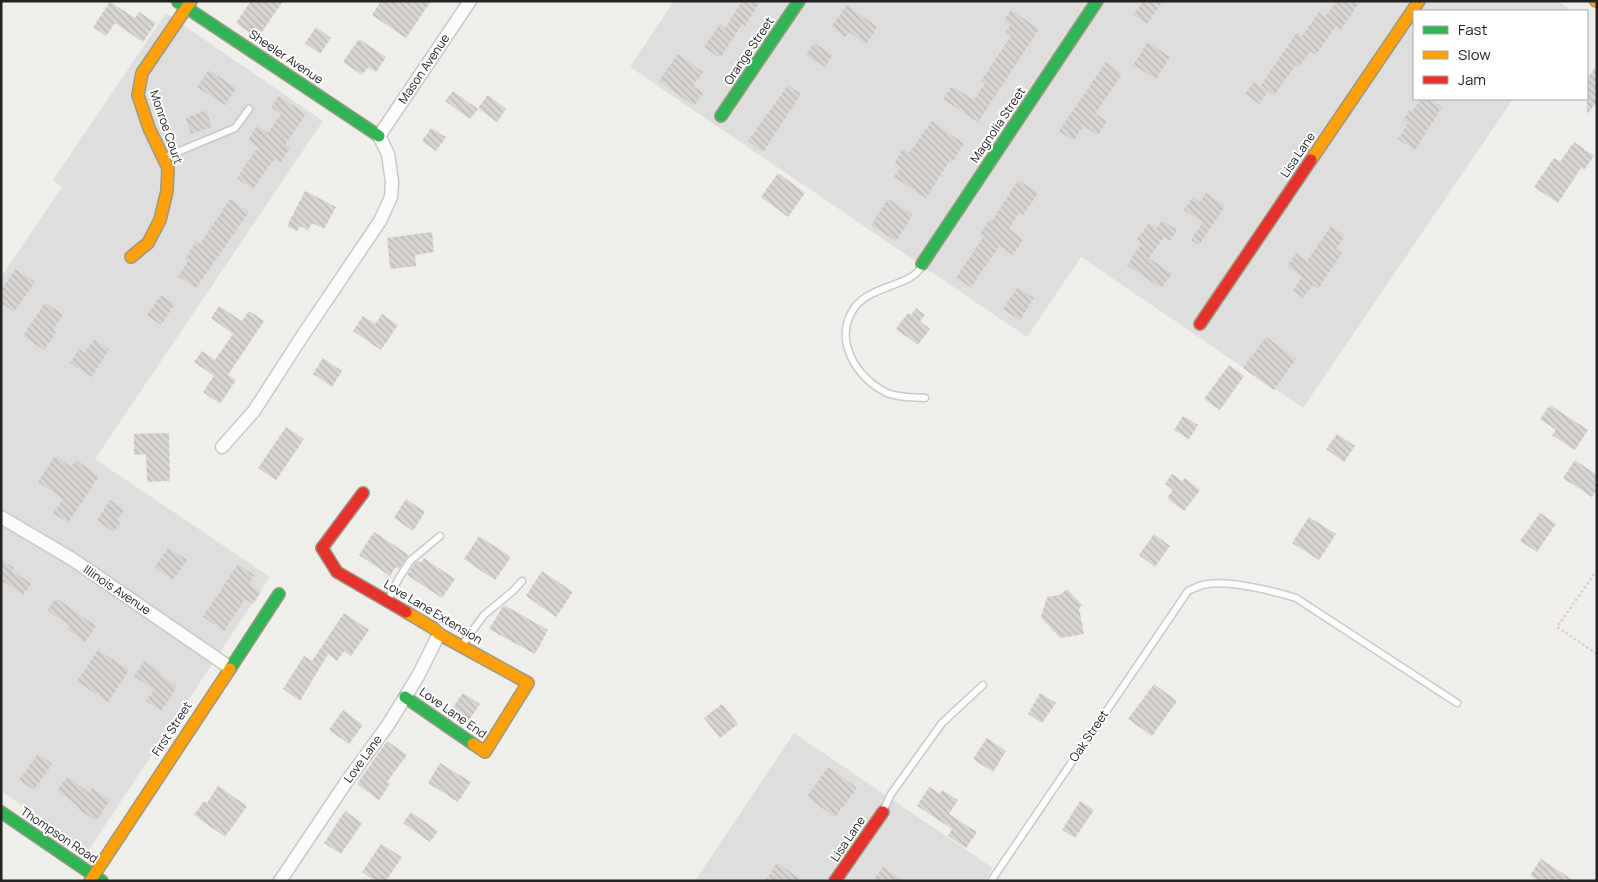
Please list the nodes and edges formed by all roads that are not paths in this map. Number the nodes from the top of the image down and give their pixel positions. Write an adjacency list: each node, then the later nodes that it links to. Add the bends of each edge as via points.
1 (470, 1): 8 (street, Mason Avenue)
2 (799, 1): 7 (street, Orange Street)
3 (1097, 1): 11 (street, Magnolia Street)
4 (1419, 1): 12 (street, Lisa Lane)
5 (185, 4): 8 (street, Sheeler Avenue); 9 (street, Monroe Court, via 142,73 138,95)
6 (249, 109): 9 (lane, via 235,128)
7 (721, 116)
8 (379, 136): 14 (street, via 388,154 392,182 391,197 380,221 254,411)
9 (163, 158): 10 (street, Monroe Court, via 168,168 167,191 160,220 148,243)
10 (131, 257)
11 (922, 264): 13 (lane, via 911,278 875,291 855,307 848,319 846,342 854,363 872,383 887,393)
12 (1200, 324)
13 (925, 398)
14 (222, 446)
15 (363, 493): 20 (street, Love Lane Extension, via 322,548 338,572)
16 (1, 517): 23 (street, Illinois Avenue, via 72,559)
17 (440, 536): 20 (lane, via 410,561)
18 (522, 582): 22 (lane, via 484,615)
19 (279, 594): 23 (street, First Street)
20 (388, 601): 21 (street, Love Lane Extension)
21 (439, 634): 22 (street, Love Lane Extension); 25 (street, Love Lane)
22 (461, 646): 27 (street, Love Lane Extension, via 528,683)
23 (230, 666): 30 (street, First Street)
24 (983, 685): 29 (lane, via 942,723 891,794)
25 (405, 697): 27 (street, Love Lane End); 31 (street, Love Lane)
26 (1457, 703): 33 (lane, Oak Street, via 1296,598 1274,590 1218,583 1188,590)
27 (485, 752)
28 (1, 812): 30 (street, Thompson Road)
29 (882, 812): 32 (street, Lisa Lane)
30 (95, 879)
31 (280, 881)
32 (835, 881)
33 (990, 881)

